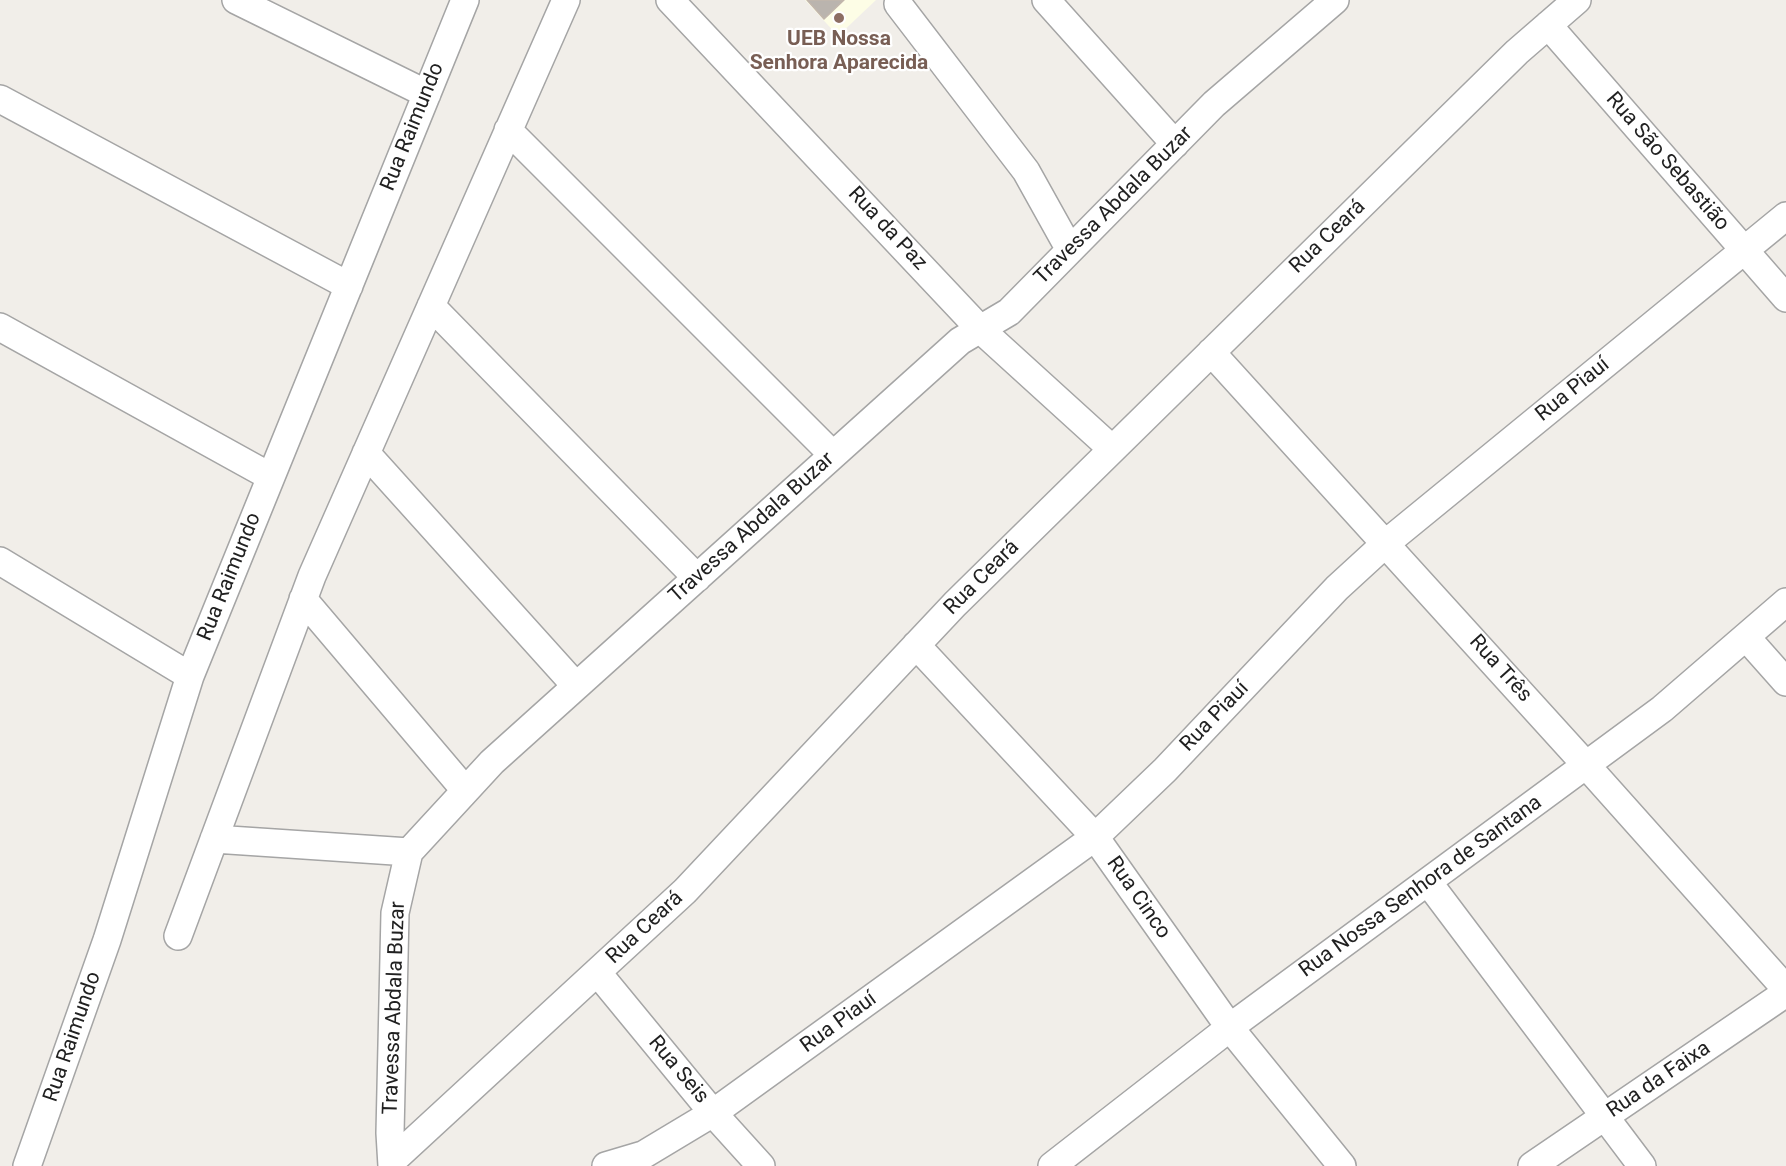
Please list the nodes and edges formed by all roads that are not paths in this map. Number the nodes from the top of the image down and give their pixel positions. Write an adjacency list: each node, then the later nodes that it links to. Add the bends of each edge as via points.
1 (236, 0): 10 (street)
2 (465, 0): 10 (street, Rua Raimundo)
3 (566, 0): 12 (street)
4 (670, 0): 21 (street, Rua da Paz)
5 (1335, 0): 13 (street, Travessa Abdala Buzar, via 1214,104)
6 (1577, 0): 9 (street, Rua Ceará)
7 (1055, 3): 13 (street)
8 (898, 4): 15 (street, via 1026,171)
9 (1548, 26): 16 (street, Rua São Sebastião); 22 (street, Rua Ceará, via 1508,60)
10 (427, 94): 17 (street, Rua Raimundo)
11 (0, 99): 17 (street)
12 (508, 130): 19 (street); 25 (street)
13 (1175, 144): 15 (street, Travessa Abdala Buzar)
14 (1786, 216): 16 (street, Rua Piauí)
15 (1070, 250): 21 (street, Travessa Abdala Buzar, via 1009,312)
16 (1744, 250): 18 (street, Rua São Sebastião); 27 (street, Rua Piauí)
17 (349, 286): 26 (street, Rua Raimundo)
18 (1786, 298)
19 (431, 306): 24 (street); 29 (street)
20 (0, 327): 26 (street)
21 (980, 328): 23 (street, Rua da Paz); 25 (street, Travessa Abdala Buzar, via 960,341)
22 (1211, 352): 23 (street, Rua Ceará); 27 (street, Rua Três)
23 (1112, 449): 33 (street, Rua Ceará)
24 (366, 453): 30 (street); 36 (street)
25 (833, 455): 29 (street, Travessa Abdala Buzar)
26 (271, 477): 34 (street, Rua Raimundo)
27 (1385, 543): 37 (street, Rua Três); 39 (street, Rua Piauí)
28 (0, 561): 34 (street)
29 (697, 578): 36 (street, Travessa Abdala Buzar)
30 (303, 599): 38 (street); 40 (street)
31 (1786, 602): 32 (street, Rua Nossa Senhora de Santana)
32 (1746, 637): 35 (street); 37 (street, Rua Nossa Senhora de Santana, via 1662,709)
33 (916, 645): 39 (street, Rua Cinco); 44 (street, Rua Ceará, via 685,891)
34 (190, 676): 50 (street, Rua Raimundo, via 107,940)
35 (1786, 682)
36 (576, 686): 38 (street, Travessa Abdala Buzar)
37 (1586, 765): 42 (street, Rua Nossa Senhora de Santana); 45 (street, Rua Três)
38 (465, 790): 41 (street, Travessa Abdala Buzar)
39 (1095, 837): 46 (street, Rua Cinco); 47 (street, Rua Piauí)
40 (214, 839): 41 (street); 43 (street)
41 (409, 852): 49 (street, Travessa Abdala Buzar, via 395,913)
42 (1428, 882): 46 (street, Rua Nossa Senhora de Santana); 48 (street)
43 (178, 936)
44 (597, 972): 47 (street, Rua Seis); 49 (street, Rua Ceará)
45 (1786, 991): 48 (street, Rua da Faixa)
46 (1230, 1028): 53 (street, Rua Nossa Senhora de Santana); 54 (street, Rua Cinco)
47 (714, 1113): 51 (street, Rua Piauí, via 643,1155); 52 (street, Rua Seis)
48 (1606, 1116): 55 (street, Rua da Faixa); 56 (street)
49 (392, 1163)
50 (27, 1166)
51 (606, 1166)
52 (761, 1166)
53 (1052, 1166)
54 (1342, 1166)
55 (1532, 1166)
56 (1642, 1166)

